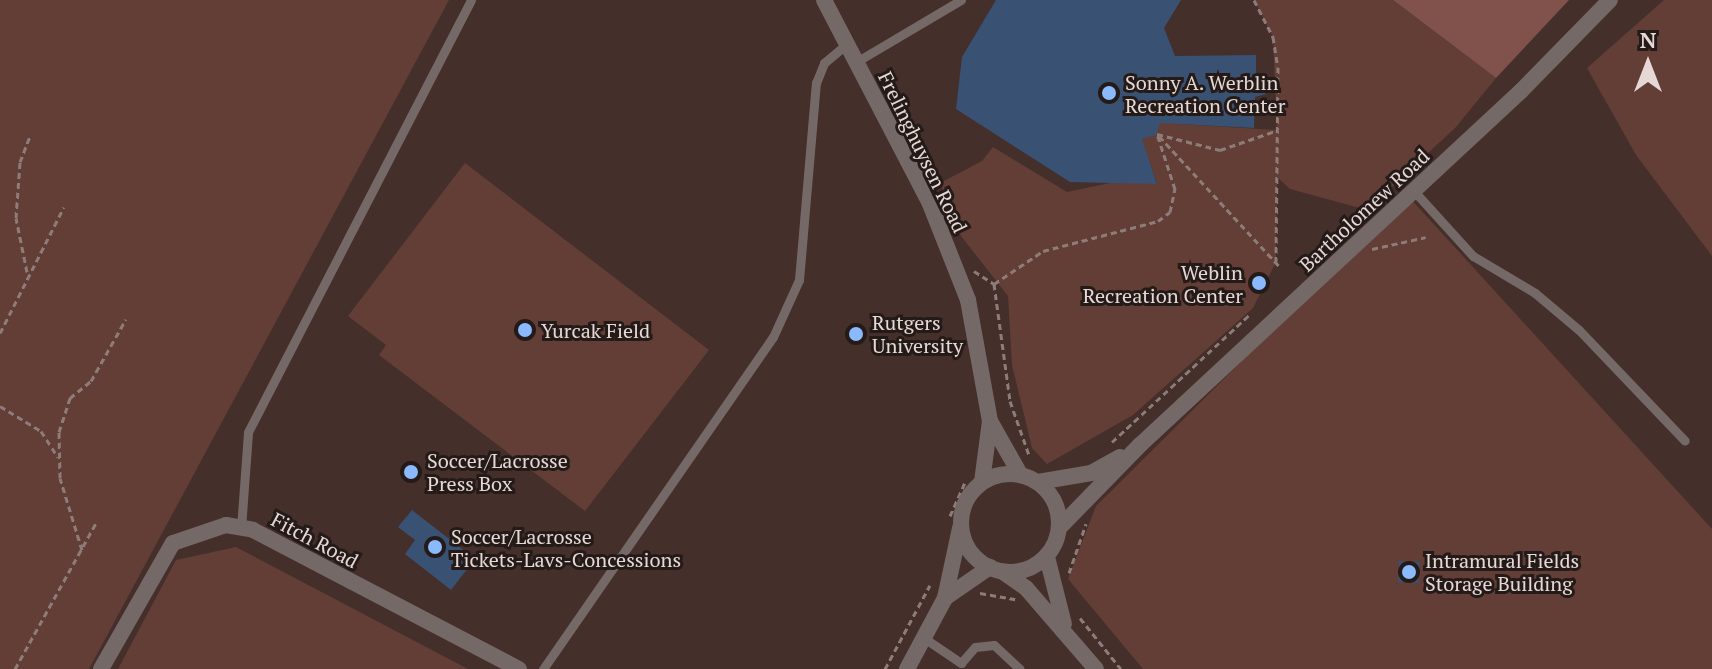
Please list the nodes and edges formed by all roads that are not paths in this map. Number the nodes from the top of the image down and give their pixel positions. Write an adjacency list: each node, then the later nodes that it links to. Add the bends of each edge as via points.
1 (471, 0): 16 (lane, via 248,432)
2 (824, 0): 5 (street, Frelinghuysen Road)
3 (961, 0): 6 (lane)
4 (1610, 0): 7 (street, Bartholomew Road)
5 (847, 44): 6 (street, Frelinghuysen Road); 24 (lane, via 824,63 816,83 799,280 773,337)
6 (856, 62): 8 (street, Frelinghuysen Road, via 930,204 968,300)
7 (1414, 191): 9 (lane, via 1473,256 1535,293 1579,330); 10 (street, Bartholomew Road)
8 (990, 421): 11 (street, Frelinghuysen Road); 12 (street, Frelinghuysen Road)
9 (1685, 441)
10 (1140, 445): 13 (street, Bartholomew Road, via 1091,473); 15 (street, Bartholomew Road)
11 (1020, 474): 12 (street); 13 (street)
12 (982, 482): 14 (street)
13 (1038, 482): 15 (street, via 1057,504)
14 (955, 523): 18 (street, via 969,549); 19 (street)
15 (1060, 527): 17 (street)
16 (241, 528): 22 (street, Fitch Road, via 206,529 173,543); 23 (street, Fitch Road)
17 (1047, 557): 18 (street, via 1031,568); 20 (street, via 1051,592)
18 (996, 570): 19 (street); 20 (street)
19 (945, 598): 21 (street)
20 (1068, 633): 27 (street)
21 (924, 638): 25 (street); 26 (lane, via 961,663 975,647 994,645)
22 (101, 669)
23 (519, 669)
24 (543, 669)
25 (907, 669)
26 (1020, 669)
27 (1096, 669)

